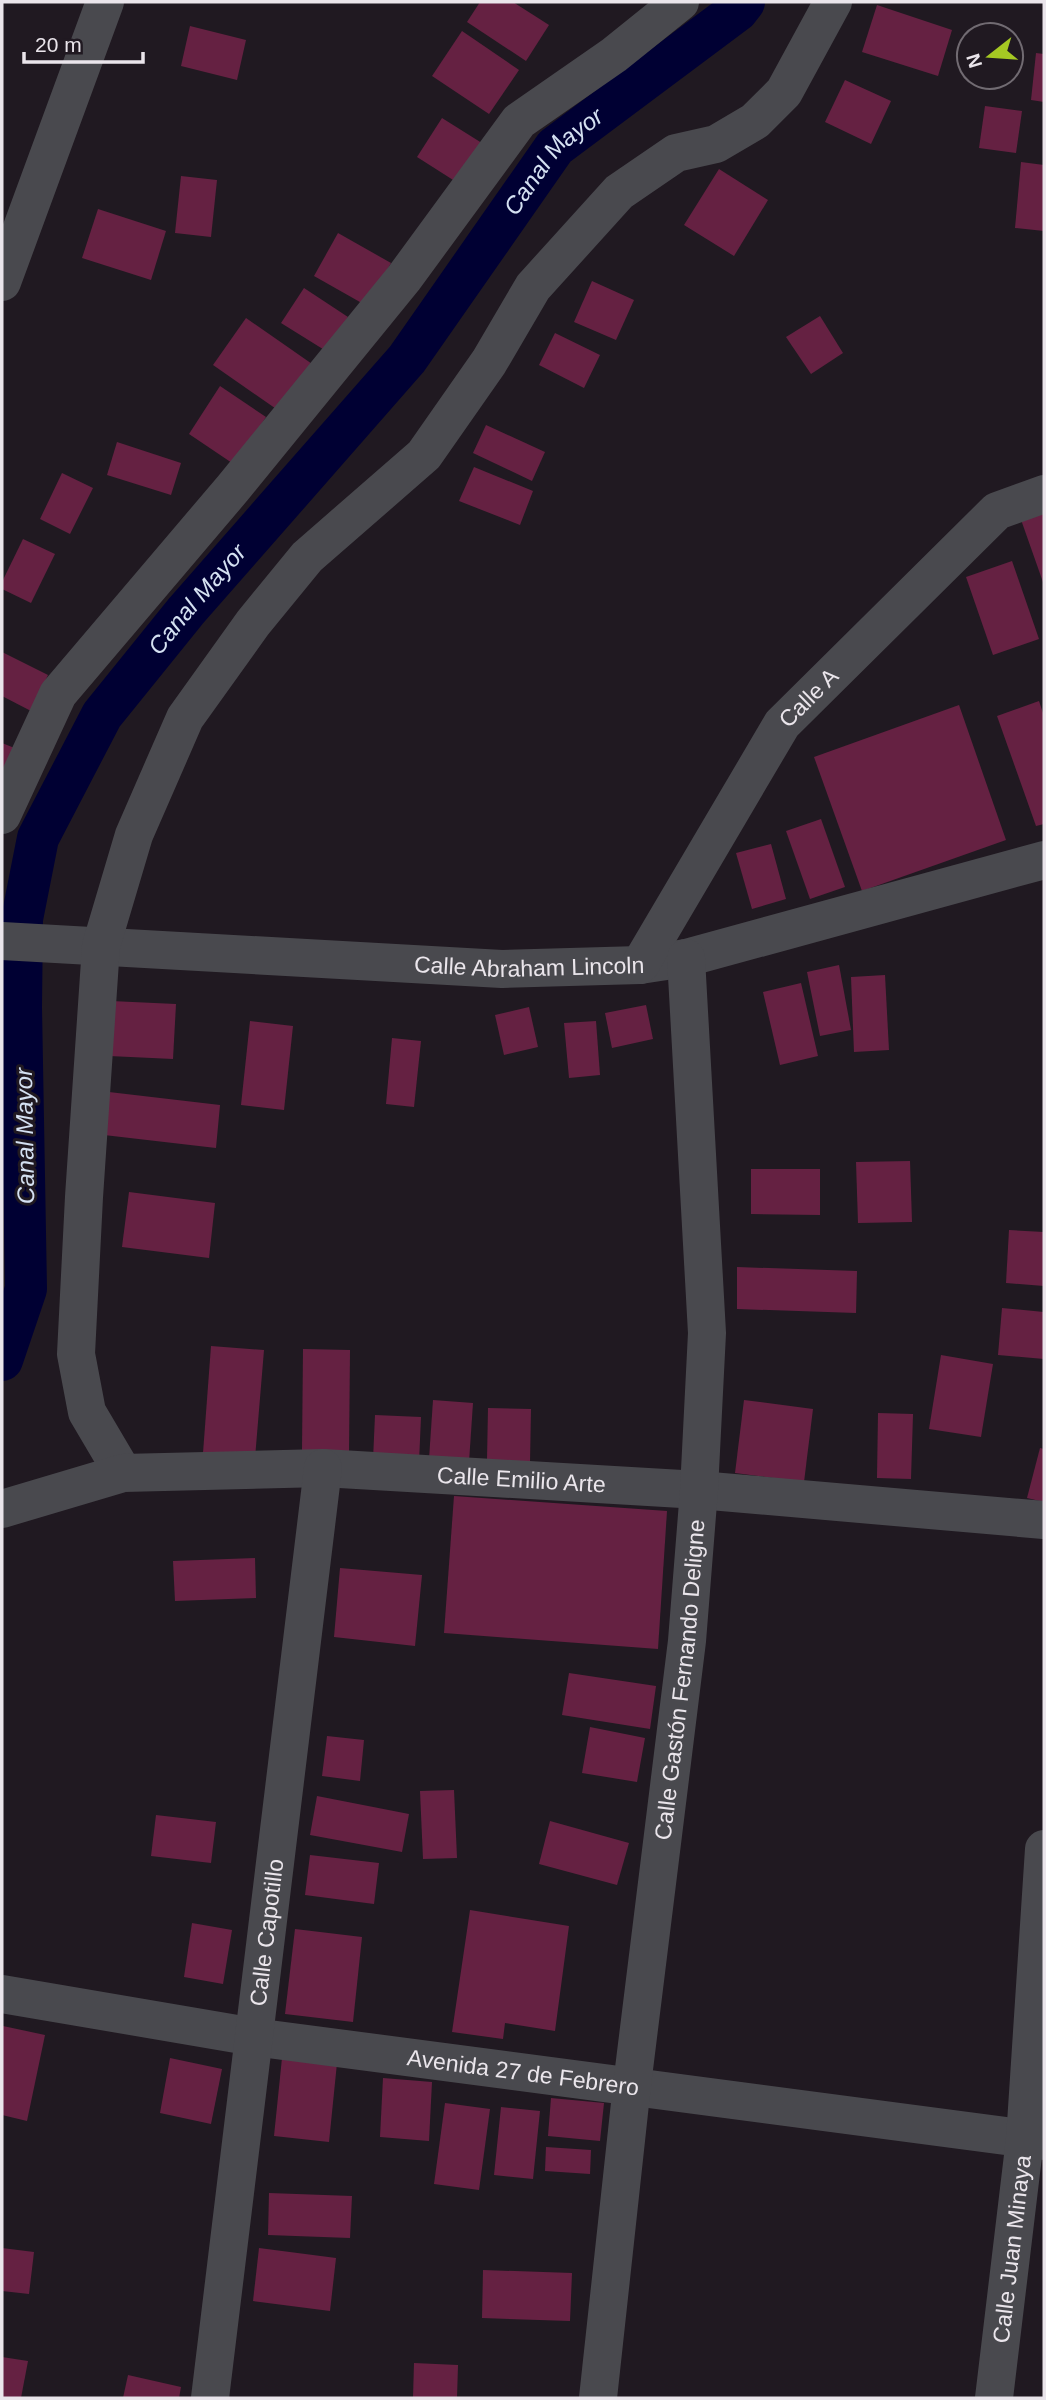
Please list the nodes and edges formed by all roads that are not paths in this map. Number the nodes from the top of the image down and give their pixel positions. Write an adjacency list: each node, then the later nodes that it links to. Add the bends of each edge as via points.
1 (105, 2): 4 (street)
2 (680, 2): 6 (street, via 519,121 404,278 58,694)
3 (833, 2): 9 (street, via 784,92 755,121 716,144 676,153 618,192 533,287 489,362 424,455 307,557 253,622 185,718 134,835)
4 (2, 282)
5 (1044, 494): 11 (street, Calle A, via 997,511 782,724)
6 (2, 815)
7 (1044, 860): 10 (street, Calle Abraham Lincoln)
8 (2, 940): 9 (street, Calle Abraham Lincoln)
9 (101, 946): 11 (street, Calle Abraham Lincoln, via 502,970); 13 (street, via 76,1354 87,1412)
10 (686, 958): 11 (street, Calle Abraham Lincoln); 14 (street, Calle Gastón Fernando Deligne, via 707,1333)
11 (639, 965)
12 (323, 1468): 13 (street, Calle Emilio Arte); 14 (street, Calle Emilio Arte); 19 (street, Calle Capotillo)
13 (123, 1474): 15 (street, Calle Emilio Arte)
14 (699, 1490): 16 (street, Calle Emilio Arte); 20 (street, Calle Gastón Fernando Deligne, via 687,1641)
15 (2, 1509)
16 (1044, 1520)
17 (1044, 1849): 21 (street, Calle Juan Minaya)
18 (2, 1994): 19 (street, Avenida 27 de Febrero)
19 (254, 2037): 20 (street, Avenida 27 de Febrero); 22 (street, Calle Capotillo)
20 (632, 2085): 21 (street, Avenida 27 de Febrero); 23 (street, Calle Gastón Fernando Deligne)
21 (1035, 2140): 24 (street, Calle Juan Minaya)
22 (210, 2398)
23 (598, 2398)
24 (994, 2398)

